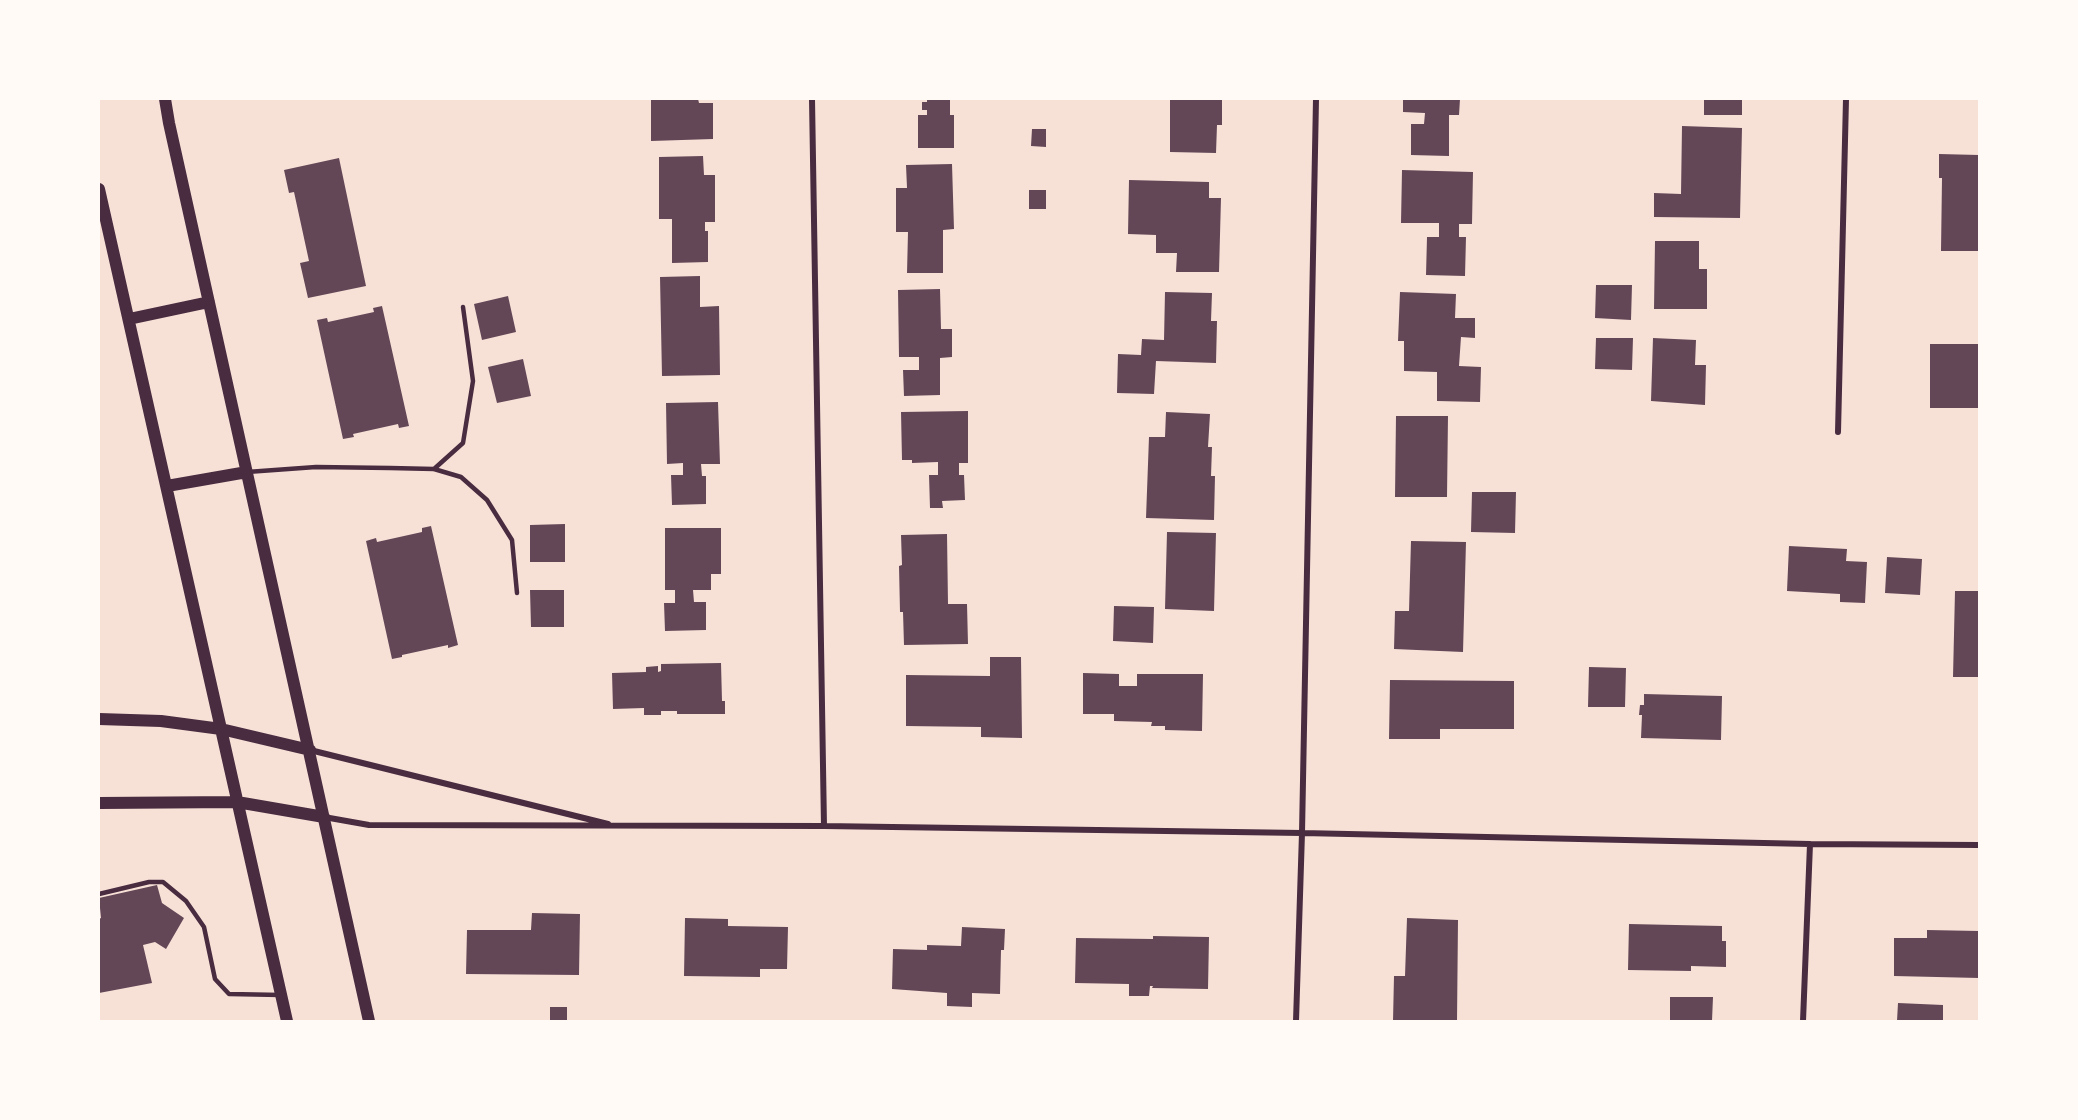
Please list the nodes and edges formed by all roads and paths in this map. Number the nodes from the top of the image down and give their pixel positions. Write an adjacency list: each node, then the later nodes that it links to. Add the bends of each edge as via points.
1 (165, 99): 6 (main road)
2 (812, 99): 20 (street)
3 (1316, 99): 22 (street)
4 (1846, 99): 9 (street)
5 (99, 189): 8 (main road)
6 (209, 302): 8 (main road); 11 (main road)
7 (463, 307): 10 (lane, via 473,381 463,443)
8 (129, 319): 12 (main road)
9 (1838, 432)
10 (434, 469): 11 (lane, via 316,467); 13 (lane, via 461,477 487,500 512,540)
11 (247, 471): 12 (main road); 16 (main road)
12 (167, 486): 15 (main road)
13 (517, 593)
14 (99, 719): 15 (main road, via 161,721)
15 (221, 729): 16 (main road); 17 (main road)
16 (310, 750): 19 (main road); 21 (street)
17 (237, 802): 18 (main road); 19 (main road); 26 (main road)
18 (99, 803)
19 (324, 817): 21 (street, via 369,825); 28 (main road)
20 (824, 825): 21 (street); 22 (street)
21 (617, 826)
22 (1302, 833): 23 (street); 29 (street)
23 (1810, 844): 24 (street); 30 (street)
24 (1979, 845)
25 (99, 894): 26 (lane, via 163,882 186,901 204,927 215,979 229,994)
26 (281, 996): 27 (main road)
27 (286, 1021)
28 (369, 1021)
29 (1296, 1021)
30 (1803, 1021)

